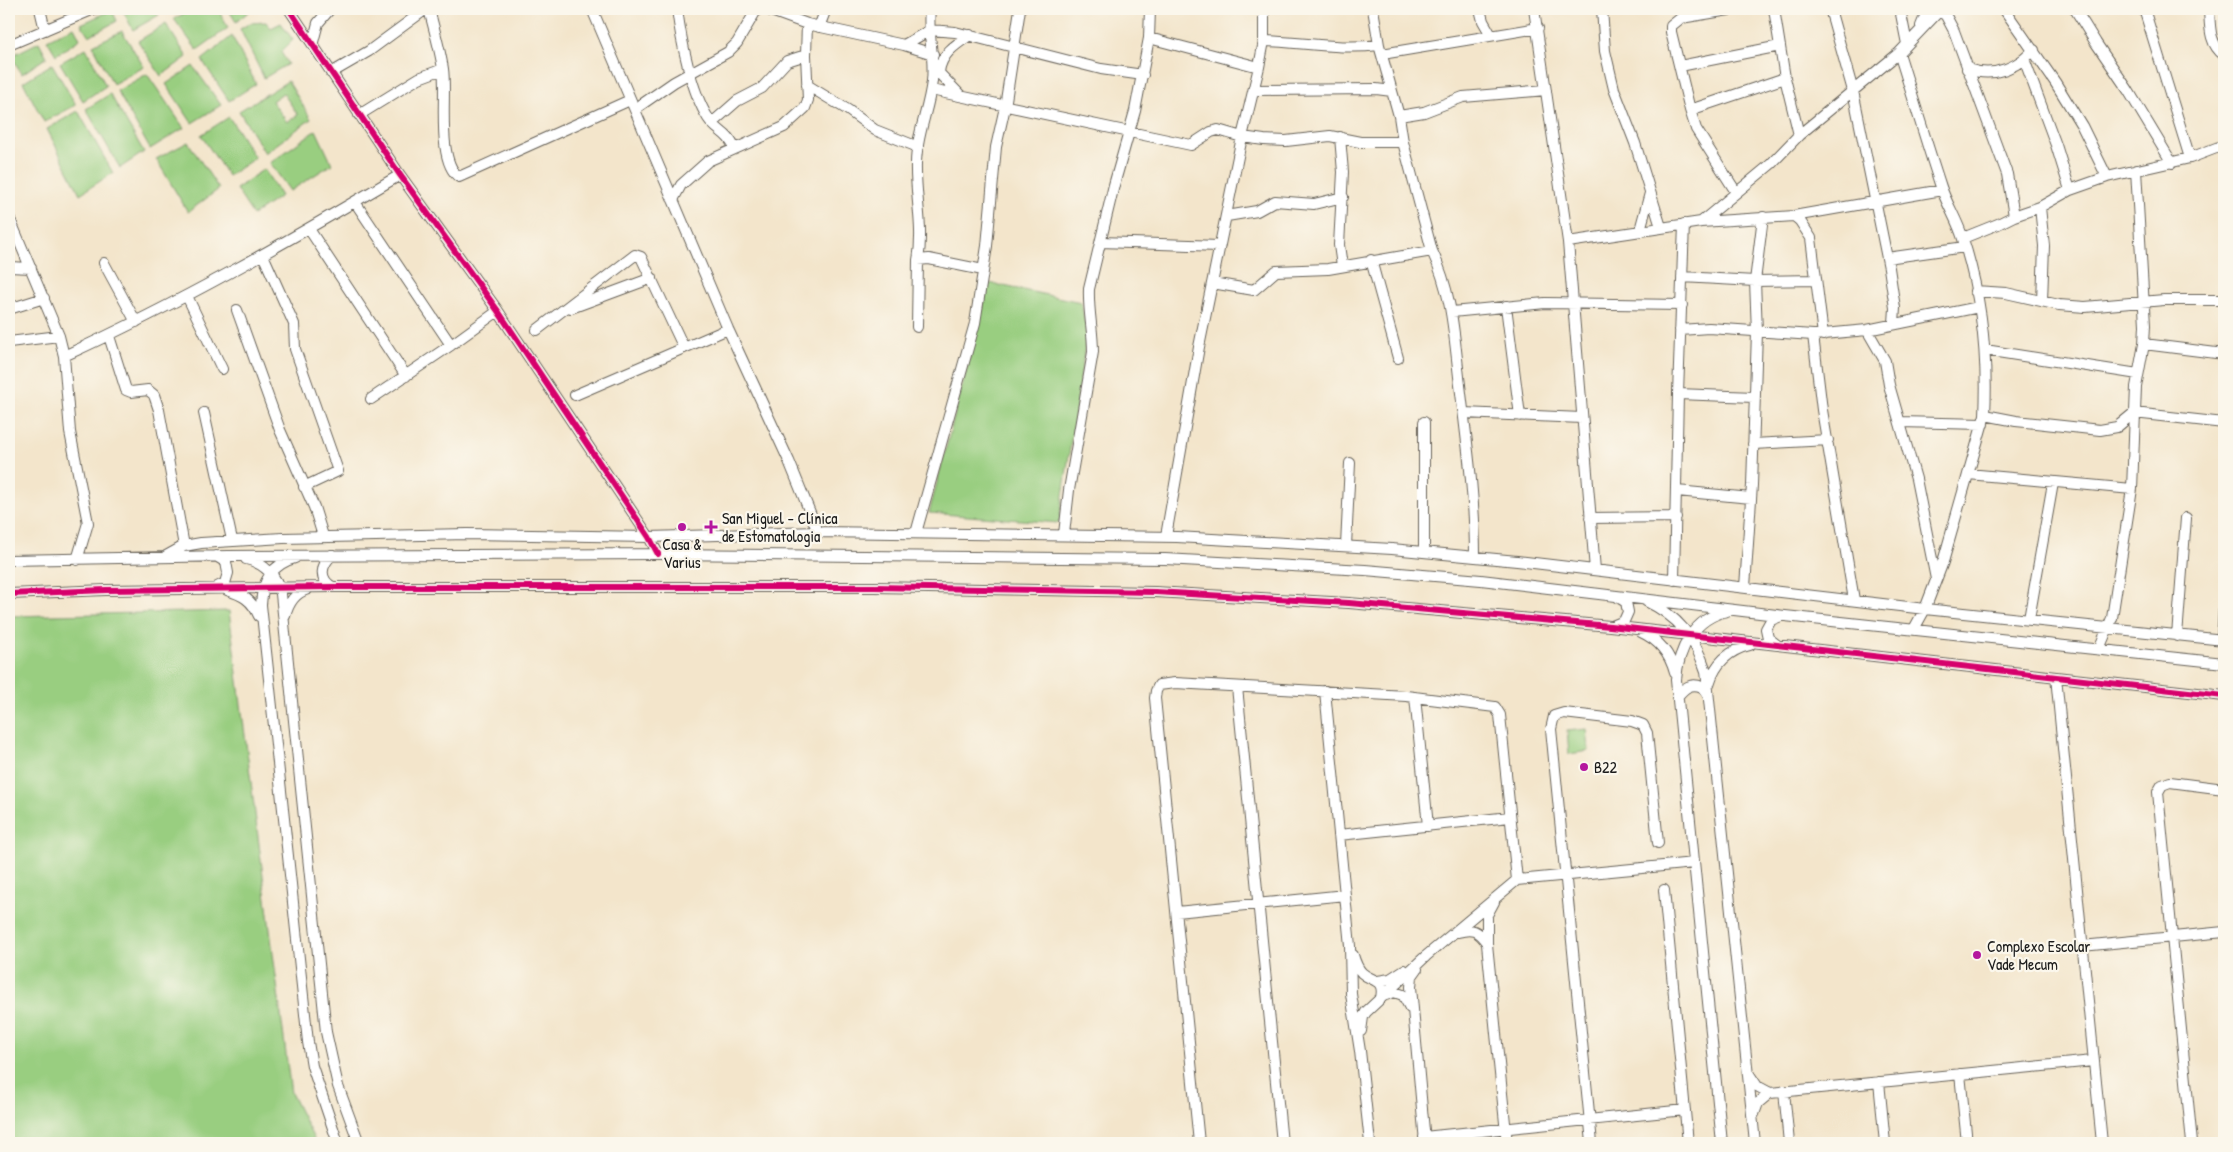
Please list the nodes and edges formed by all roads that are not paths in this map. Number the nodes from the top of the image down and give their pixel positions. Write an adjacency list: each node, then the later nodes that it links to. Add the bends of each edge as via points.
1 (40, 9): 32 (street)
2 (94, 9): 32 (street)
3 (289, 9): 39 (street)
4 (330, 9): 39 (street, via 318,23)
5 (428, 9): 56 (street); 59 (street, via 368,51)
6 (592, 9): 70 (street)
7 (677, 9): 60 (street)
8 (756, 9): 60 (street, via 737,43 728,52)
9 (766, 9): 29 (street)
10 (826, 9): 30 (street)
11 (930, 9): 33 (street)
12 (1020, 9): 44 (street)
13 (1150, 9): 37 (street)
14 (1264, 9): 38 (street)
15 (1374, 9): 46 (street)
16 (1480, 9): 36 (street)
17 (1534, 9): 31 (street)
18 (1602, 9): 92 (street, via 1605,51 1614,89)
19 (1735, 9): 54 (street, via 1682,18 1671,26)
20 (1774, 9): 45 (street)
21 (1830, 9): 68 (street)
22 (1900, 9): 41 (street)
23 (1928, 9): 34 (street)
24 (1940, 9): 34 (street); 57 (street, via 1954,31)
25 (2004, 9): 47 (street)
26 (2075, 9): 85 (street)
27 (2144, 9): 84 (street)
28 (2209, 9): 51 (street, via 2214,45)
29 (807, 24): 30 (street); 50 (street)
30 (819, 27): 43 (street)
31 (1538, 28): 36 (street); 66 (street)
32 (45, 30): 42 (street)
33 (930, 30): 35 (street); 43 (street); 49 (street)
34 (1918, 34): 41 (street)
35 (970, 35): 40 (street); 58 (street, via 953,46)
36 (1491, 35): 46 (street, via 1442,45)
37 (1149, 38): 55 (street); 61 (street)
38 (1264, 41): 46 (street); 55 (street)
39 (313, 42): 59 (street)
40 (997, 42): 44 (street); 53 (street)
41 (1907, 44): 48 (street)
42 (9, 45)
43 (904, 45): 49 (street)
44 (1014, 45): 53 (street); 61 (street, via 1101,69)
45 (1780, 46): 54 (street); 62 (street)
46 (1380, 50): 67 (street)
47 (2034, 50): 52 (street); 88 (street, via 2082,126)
48 (1899, 53): 68 (street); 89 (street)
49 (933, 54): 58 (street)
50 (806, 55): 63 (street); 75 (street, via 787,62 762,88 727,108)
51 (2224, 55)
52 (2024, 59): 57 (street, via 2004,71 1983,73); 90 (street)
53 (1012, 61): 71 (street)
54 (1680, 66): 72 (street)
55 (1259, 67): 65 (street)
56 (443, 69): 70 (street, via 443,133 446,152 459,177); 73 (street, via 420,78)
57 (1967, 69): 100 (street, via 2007,174)
58 (936, 70): 64 (street); 69 (street)
59 (331, 72): 73 (street)
60 (690, 73): 70 (street); 75 (street)
61 (1143, 75): 76 (street)
62 (1785, 78): 72 (street); 77 (street)
63 (807, 85): 82 (street, via 875,130); 83 (street, via 805,108 784,128)
64 (930, 90): 69 (street); 82 (street)
65 (1254, 90): 67 (street); 78 (street)
66 (1546, 90): 74 (street, via 1463,97 1424,112); 109 (street)
67 (1392, 91): 74 (street)
68 (1853, 91): 77 (street); 96 (street)
69 (961, 96): 71 (street)
70 (633, 104): 94 (street)
71 (1005, 106): 76 (street); 121 (street, via 996,147)
72 (1690, 110): 91 (street, via 1696,129)
73 (359, 114): 87 (street)
74 (1399, 116): 80 (street)
75 (712, 123): 83 (street, via 731,138)
76 (1129, 133): 78 (street, via 1191,145 1218,130); 108 (street)
77 (1799, 135): 91 (street, via 1782,154)
78 (1242, 137): 79 (street, via 1286,141); 98 (street)
79 (1340, 137): 80 (street, via 1360,142); 93 (street)
80 (1403, 142): 112 (street)
81 (2224, 146): 84 (street)
82 (918, 147): 115 (street)
83 (736, 149): 94 (street, via 714,158 697,170 681,185)
84 (2190, 158): 85 (street)
85 (2172, 163): 86 (street)
86 (2136, 170): 88 (street); 132 (street)
87 (400, 175): 95 (street); 139 (street)
88 (2107, 177): 90 (street)
89 (1942, 190): 96 (street); 110 (street)
90 (2070, 190): 97 (street)
91 (1736, 192): 103 (street)
92 (1650, 193): 105 (street); 107 (street)
93 (1343, 197): 98 (street, via 1314,204 1276,201 1257,211); 118 (street, via 1339,235)
94 (673, 200): 145 (street)
95 (355, 202): 106 (street); 155 (street)
96 (1875, 202): 99 (street); 114 (street)
97 (2040, 207): 100 (street); 131 (street, via 2044,246)
98 (1227, 216): 111 (street)
99 (1794, 216): 102 (street); 124 (street, via 1811,238)
100 (2014, 216): 110 (street)
101 (9, 217): 120 (street)
102 (1763, 217): 103 (street); 125 (street)
103 (1701, 222): 104 (street)
104 (1684, 224): 105 (street); 122 (street)
105 (1661, 227): 107 (street)
106 (309, 229): 113 (street); 163 (street)
107 (1640, 230): 109 (street)
108 (1101, 242): 111 (street); 193 (street, via 1088,304 1093,352)
109 (1568, 242): 133 (street)
110 (1964, 243): 114 (street); 127 (street)
111 (1219, 246): 126 (street)
112 (1432, 251): 116 (street); 141 (street)
113 (263, 255): 128 (street); 184 (street, via 294,324 295,348 338,471)
114 (1887, 258): 143 (street, via 1895,308)
115 (918, 260): 121 (street, via 928,259); 144 (street)
116 (1370, 260): 118 (street); 160 (street)
117 (104, 264): 142 (street)
118 (1342, 266): 126 (street, via 1318,271 1276,270 1254,290)
119 (9, 267): 120 (street)
120 (32, 268): 129 (street)
121 (983, 270): 192 (street, via 975,323)
122 (1682, 277): 125 (street); 134 (street)
123 (652, 278): 140 (street); 140 (street, via 642,257 635,255); 156 (street)
124 (1816, 280): 125 (street); 150 (street)
125 (1755, 281): 149 (street)
126 (1212, 283): 195 (street)
127 (1975, 292): 131 (street, via 2006,293); 136 (street)
128 (187, 296): 142 (street); 161 (street)
129 (44, 298): 137 (street); 151 (street)
130 (2224, 300): 132 (street, via 2175,299)
131 (2042, 301): 132 (street, via 2085,308)
132 (2143, 303): 154 (street)
133 (1572, 304): 134 (street); 135 (street); 172 (street)
134 (1682, 305): 147 (street)
135 (1506, 306): 141 (street); 171 (street)
136 (1979, 307): 143 (street); 157 (street)
137 (9, 309)
138 (237, 310): 184 (street)
139 (498, 311): 155 (street); 196 (street)
140 (561, 312): 146 (street)
141 (1452, 312): 169 (street)
142 (136, 322): 152 (street)
143 (1894, 323): 148 (street)
144 (917, 327)
145 (728, 329): 156 (street); 191 (street, via 789,460)
146 (537, 330)
147 (1680, 330): 149 (street, via 1709,328); 164 (street)
148 (1867, 330): 150 (street); 175 (street, via 1885,361)
149 (1757, 332): 150 (street); 166 (street)
150 (1818, 335): 179 (street, via 1822,410)
151 (59, 336): 153 (street); 159 (street)
152 (109, 336): 159 (street); 198 (street, via 126,390 148,390 154,395 165,437)
153 (9, 342)
154 (2144, 344): 158 (street); 162 (street)
155 (452, 345): 163 (street)
156 (684, 348): 165 (street)
157 (1985, 350): 162 (street); 173 (street)
158 (2224, 354)
159 (64, 356): 209 (street, via 70,432 88,523)
160 (1398, 358)
161 (222, 369)
162 (2138, 374): 170 (street)
163 (406, 376): 167 (street)
164 (1678, 394): 166 (street); 186 (street)
165 (575, 395)
166 (1754, 397): 180 (street)
167 (371, 399)
168 (204, 413): 197 (street)
169 (1464, 413): 171 (street); 207 (street, via 1473,490)
170 (2134, 413): 176 (street); 177 (street); 178 (street)
171 (1520, 416): 172 (street)
172 (1582, 418): 189 (street)
173 (1984, 419): 175 (street); 177 (street, via 2100,430); 182 (street)
174 (1424, 422): 200 (street)
175 (1900, 422): 213 (street, via 1916,479)
176 (2224, 422)
177 (2117, 427): 178 (street)
178 (2133, 438): 185 (street)
179 (1828, 440): 180 (street); 222 (street)
180 (1753, 444): 187 (street)
181 (1350, 463): 199 (street)
182 (1968, 474): 183 (street); 213 (street)
183 (2053, 483): 185 (street); 227 (street)
184 (304, 487): 194 (street)
185 (2132, 489): 232 (street)
186 (1677, 491): 187 (street); 188 (street)
187 (1751, 498): 219 (street)
188 (1676, 517): 189 (street); 212 (street)
189 (1590, 518): 210 (street)
190 (2186, 518): 235 (street)
191 (818, 532): 192 (street); 196 (street)
192 (916, 533): 193 (street)
193 (1064, 534): 195 (street)
194 (323, 536): 196 (street); 197 (street)
195 (1166, 536): 199 (street)
196 (649, 537): 201 (street)
197 (232, 540): 198 (street)
198 (184, 546): 206 (street)
199 (1346, 546): 200 (street)
200 (1424, 552): 207 (street)
201 (658, 554): 203 (street); 221 (street, via 1165,559 1366,570)
202 (304, 555): 203 (street); 205 (street); 211 (street, via 286,561)
203 (332, 555): 218 (street, via 322,572 326,582)
204 (215, 556): 205 (street); 206 (street); 214 (street, via 221,558 228,568 228,579)
205 (229, 556): 211 (street, via 258,563)
206 (163, 557): 209 (street)
207 (1476, 557): 210 (street)
208 (9, 560): 209 (street)
209 (77, 560)
210 (1595, 570): 212 (street)
211 (270, 573): 215 (street); 216 (street)
212 (1674, 580): 219 (street)
213 (1936, 580): 225 (street)
214 (217, 587): 215 (street); 220 (street); 233 (street, via 252,602)
215 (263, 587): 216 (street); 233 (street, via 260,605)
216 (280, 587): 217 (street); 230 (street)
217 (319, 587): 218 (street); 230 (street, via 302,591 290,601)
218 (333, 587): 228 (street, via 874,587 1155,592 1349,603)
219 (1745, 588): 222 (street)
220 (9, 594)
221 (1613, 594): 224 (street); 228 (street, via 1623,599 1628,612 1624,621); 234 (street, via 1659,607)
222 (1854, 600): 225 (street)
223 (2224, 607): 236 (street)
224 (1734, 609): 226 (street); 234 (street, via 1709,618)
225 (1925, 609): 227 (street); 231 (street)
226 (1785, 616): 231 (street); 238 (street, via 1771,620 1766,629 1771,642)
227 (2029, 619): 232 (street)
228 (1610, 626): 229 (street)
229 (1631, 628): 234 (street); 242 (street, via 1648,635 1663,647 1672,663)
230 (284, 629): 288 (street, via 326,1032 338,1086)
231 (1914, 629): 239 (street)
232 (2108, 629): 235 (street); 239 (street)
233 (263, 630): 287 (street, via 308,1042 312,1066)
234 (1689, 636): 237 (street); 242 (street, via 1679,658); 245 (street, via 1706,671)
235 (2177, 636): 236 (street)
236 (2223, 640)
237 (1757, 644): 238 (street); 245 (street, via 1740,648 1719,663 1711,678)
238 (1781, 647): 241 (street)
239 (2099, 649): 240 (street)
240 (2224, 663)
241 (2056, 677): 246 (street); 267 (street)
242 (1676, 680): 248 (street)
243 (1237, 686): 244 (street); 260 (street); 261 (street, via 1169,683 1159,685 1156,691)
244 (1324, 691): 247 (street); 252 (street)
245 (1708, 695): 248 (street, via 1702,687 1693,685 1684,688); 277 (street)
246 (2224, 696)
247 (1415, 697): 250 (street, via 1491,705 1498,710); 251 (street)
248 (1677, 698): 254 (street)
249 (2224, 789): 264 (street, via 2170,782 2158,789)
250 (1510, 818): 251 (street); 256 (street)
251 (1428, 826): 252 (street)
252 (1339, 834): 258 (street)
253 (1658, 843): 255 (street, via 1645,728 1641,723 1632,721 1560,713 1554,716 1551,724)
254 (1694, 863): 255 (street); 295 (street)
255 (1566, 876): 256 (street); 284 (street)
256 (1518, 880): 259 (street)
257 (1664, 890): 282 (street)
258 (1345, 895): 260 (street); 266 (street)
259 (1498, 895): 262 (street); 265 (street, via 1487,915)
260 (1259, 904): 261 (street); 290 (street)
261 (1177, 912): 289 (street)
262 (1454, 932): 265 (street, via 1476,930); 268 (street)
263 (2224, 932): 264 (street)
264 (2172, 937): 267 (street); 301 (street)
265 (1487, 944): 285 (street)
266 (1350, 946): 269 (street, via 1358,968); 271 (street)
267 (2082, 946): 276 (street)
268 (1426, 956): 270 (street, via 1390,979); 272 (street); 274 (street, via 1411,981)
269 (1367, 977): 270 (street); 271 (street, via 1358,979)
270 (1378, 982): 272 (street, via 1382,989)
271 (1352, 994): 273 (street, via 1355,1002 1363,1007); 275 (street)
272 (1381, 998): 273 (street); 274 (street, via 1394,992 1403,995)
273 (1372, 1006): 275 (street, via 1362,1017)
274 (1412, 1014): 286 (street)
275 (1360, 1051): 291 (street)
276 (2093, 1061): 278 (street); 300 (street)
277 (1748, 1073): 281 (street, via 1757,1086); 283 (street)
278 (1960, 1074): 279 (street); 299 (street)
279 (1879, 1082): 280 (street); 298 (street)
280 (1784, 1091): 281 (street); 297 (street)
281 (1770, 1092): 283 (street, via 1758,1103)
282 (1685, 1110): 284 (street); 294 (street)
283 (1753, 1117): 296 (street)
284 (1590, 1120): 285 (street); 293 (street)
285 (1506, 1129): 286 (street); 292 (street)
286 (1425, 1140)
287 (338, 1143)
288 (359, 1143)
289 (1199, 1143)
290 (1282, 1143)
291 (1370, 1143)
292 (1507, 1143)
293 (1592, 1143)
294 (1688, 1143)
295 (1722, 1143)
296 (1755, 1143)
297 (1789, 1143)
298 (1885, 1143)
299 (1967, 1143)
300 (2102, 1143)
301 (2192, 1143)

